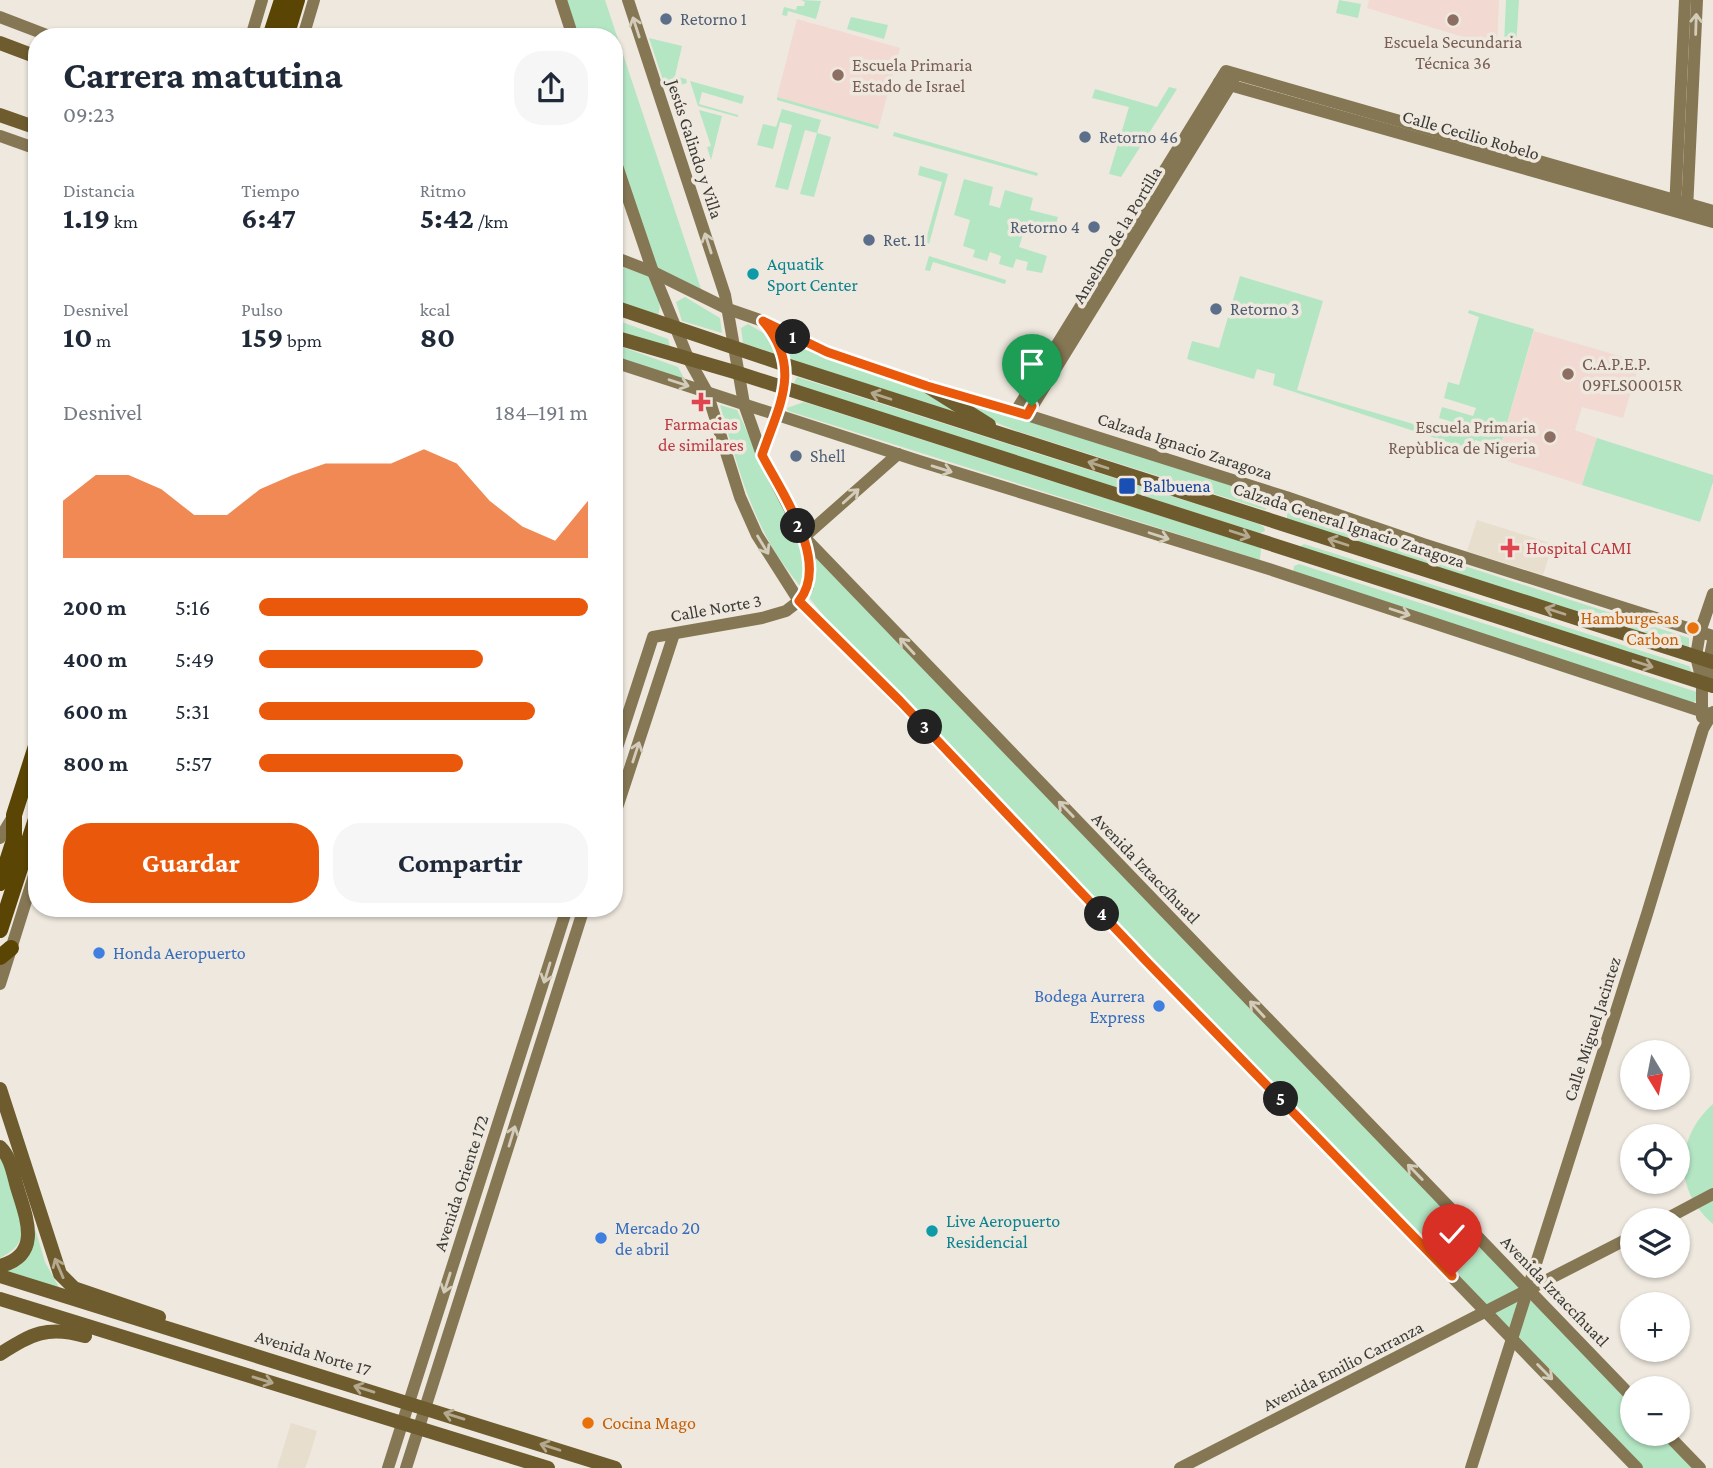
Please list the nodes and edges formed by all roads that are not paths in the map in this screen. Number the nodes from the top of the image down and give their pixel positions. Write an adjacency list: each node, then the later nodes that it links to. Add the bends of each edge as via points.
1 (262, 0): 10 (main road)
2 (314, 0): 14 (main road)
3 (561, 0): 15 (main road)
4 (628, 0): 30 (main road, Jesús Galindo y Villa, one-way to 4)
5 (1685, 0): 19 (main road)
6 (1697, 0): 19 (main road, one-way to 6)
7 (285, 2): 11 (highway); 12 (highway); 13 (highway)
8 (0, 17): 9 (main road)
9 (29, 28)
10 (254, 28)
11 (266, 28)
12 (274, 28)
13 (286, 28)
14 (306, 28)
15 (570, 28)
16 (0, 43): 17 (main road)
17 (28, 54)
18 (1228, 78): 25 (main road, Calle Cecilio Robelo); 44 (main road, Anselmo de la Portilla)
19 (1687, 91): 25 (main road)
20 (0, 114): 21 (main road)
21 (28, 125)
22 (0, 136): 23 (main road)
23 (28, 146)
24 (623, 184): 29 (main road)
25 (1681, 208): 26 (main road, Calle Cecilio Robelo); 27 (main road, Calle Cecilio Robelo)
26 (1713, 211)
27 (1713, 222)
28 (623, 260): 29 (main road)
29 (653, 272): 30 (main road, Calzada Ignacio Zaragoza); 33 (main road)
30 (728, 309): 32 (main road, Calzada Ignacio Zaragoza); 35 (main road, Avenida Iztaccíhuatl)
31 (623, 310): 33 (main road, Calzada General Ignacio Zaragoza)
32 (763, 321): 38 (main road, via 779,343); 40 (main road, Calzada Ignacio Zaragoza, via 818,349)
33 (678, 328): 35 (main road, Calzada General Ignacio Zaragoza); 36 (main road)
34 (623, 340): 36 (main road)
35 (734, 347): 38 (main road, Calzada General Ignacio Zaragoza); 39 (main road, Avenida Iztaccíhuatl)
36 (688, 358): 39 (main road); 42 (main road)
37 (623, 365): 42 (main road, one-way to 42)
38 (786, 365): 41 (main road); 46 (main road, Calzada General Ignacio Zaragoza, one-way to 38)
39 (738, 373): 41 (main road); 43 (main road, Avenida Iztaccíhuatl)
40 (927, 386): 44 (main road, Calzada Ignacio Zaragoza); 46 (main road)
41 (784, 389): 45 (main road); 55 (main road, one-way to 55)
42 (706, 392): 43 (main road); 51 (main road, one-way to 51, via 740,497 757,535)
43 (744, 404): 45 (main road); 48 (main road, Avenida Iztaccíhuatl)
44 (1022, 413): 53 (main road, Calzada Ignacio Zaragoza)
45 (775, 415): 47 (main road); 48 (main road)
46 (1004, 435): 54 (main road, Calzada General Ignacio Zaragoza, one-way to 46)
47 (898, 454): 49 (main road, one-way to 47); 56 (main road, one-way to 56)
48 (762, 455): 49 (main road, Avenida Iztaccíhuatl)
49 (804, 537): 51 (main road, via 810,555 808,587); 77 (main road, Avenida Iztaccíhuatl, one-way to 49)
50 (1713, 594): 53 (main road)
51 (799, 601): 52 (main road, Calle Norte 3, via 775,615); 79 (main road)
52 (674, 634): 57 (main road, Calle Norte 3, via 653,637); 59 (main road, one-way to 52)
53 (1709, 637): 54 (main road)
54 (1706, 660): 55 (main road)
55 (1709, 684): 56 (main road)
56 (1710, 713): 77 (main road, Calle Miguel Jacintez)
57 (623, 729)
58 (28, 771): 60 (highway)
59 (623, 790)
60 (14, 815): 61 (main road); 63 (highway, via 14,840)
61 (0, 838)
62 (28, 844): 67 (highway)
63 (0, 883)
64 (28, 890): 68 (main road)
65 (564, 917): 85 (main road, Avenida Oriente 172, one-way to 85)
66 (581, 917): 86 (main road, Avenida Oriente 172, one-way to 66)
67 (0, 930)
68 (5, 953): 69 (main road)
69 (0, 984)
70 (0, 1090): 81 (main road, one-way to 70, via 185,1325 84,1292 63,1279)
71 (0, 1147): 75 (main road, via 9,1159 29,1233 19,1257)
72 (1713, 1195): 73 (main road)
73 (1688, 1208)
74 (1620, 1243): 77 (main road, Avenida Emilio Carranza)
75 (0, 1266)
76 (0, 1276): 81 (main road, Avenida Norte 17)
77 (1529, 1289): 79 (main road, Avenida Emilio Carranza); 80 (main road, Calle Miguel Jacintez); 84 (main road, Avenida Iztaccíhuatl)
78 (0, 1299): 83 (main road)
79 (1486, 1312): 80 (main road); 94 (main road, Avenida Emilio Carranza)
80 (1512, 1339): 95 (main road, Calle Miguel Jacintez); 96 (main road, one-way to 96)
81 (203, 1340): 85 (main road, Avenida Norte 17, one-way to 81)
82 (0, 1354): 83 (main road, via 30,1336 68,1331 173,1362)
83 (198, 1361): 87 (main road, one-way to 87)
84 (1620, 1384)
85 (409, 1402): 86 (main road, Avenida Norte 17); 87 (main road, Avenida Oriente 172)
86 (426, 1408): 88 (main road, Avenida Oriente 172); 93 (main road, Avenida Norte 17, one-way to 86)
87 (403, 1422): 88 (main road); 90 (main road, Avenida Oriente 172)
88 (419, 1427): 91 (main road, Avenida Oriente 172); 92 (main road)
89 (1679, 1446): 97 (main road)
90 (388, 1468)
91 (406, 1468)
92 (548, 1468)
93 (615, 1468)
94 (1180, 1468)
95 (1471, 1468)
96 (1637, 1468)
97 (1700, 1468)

